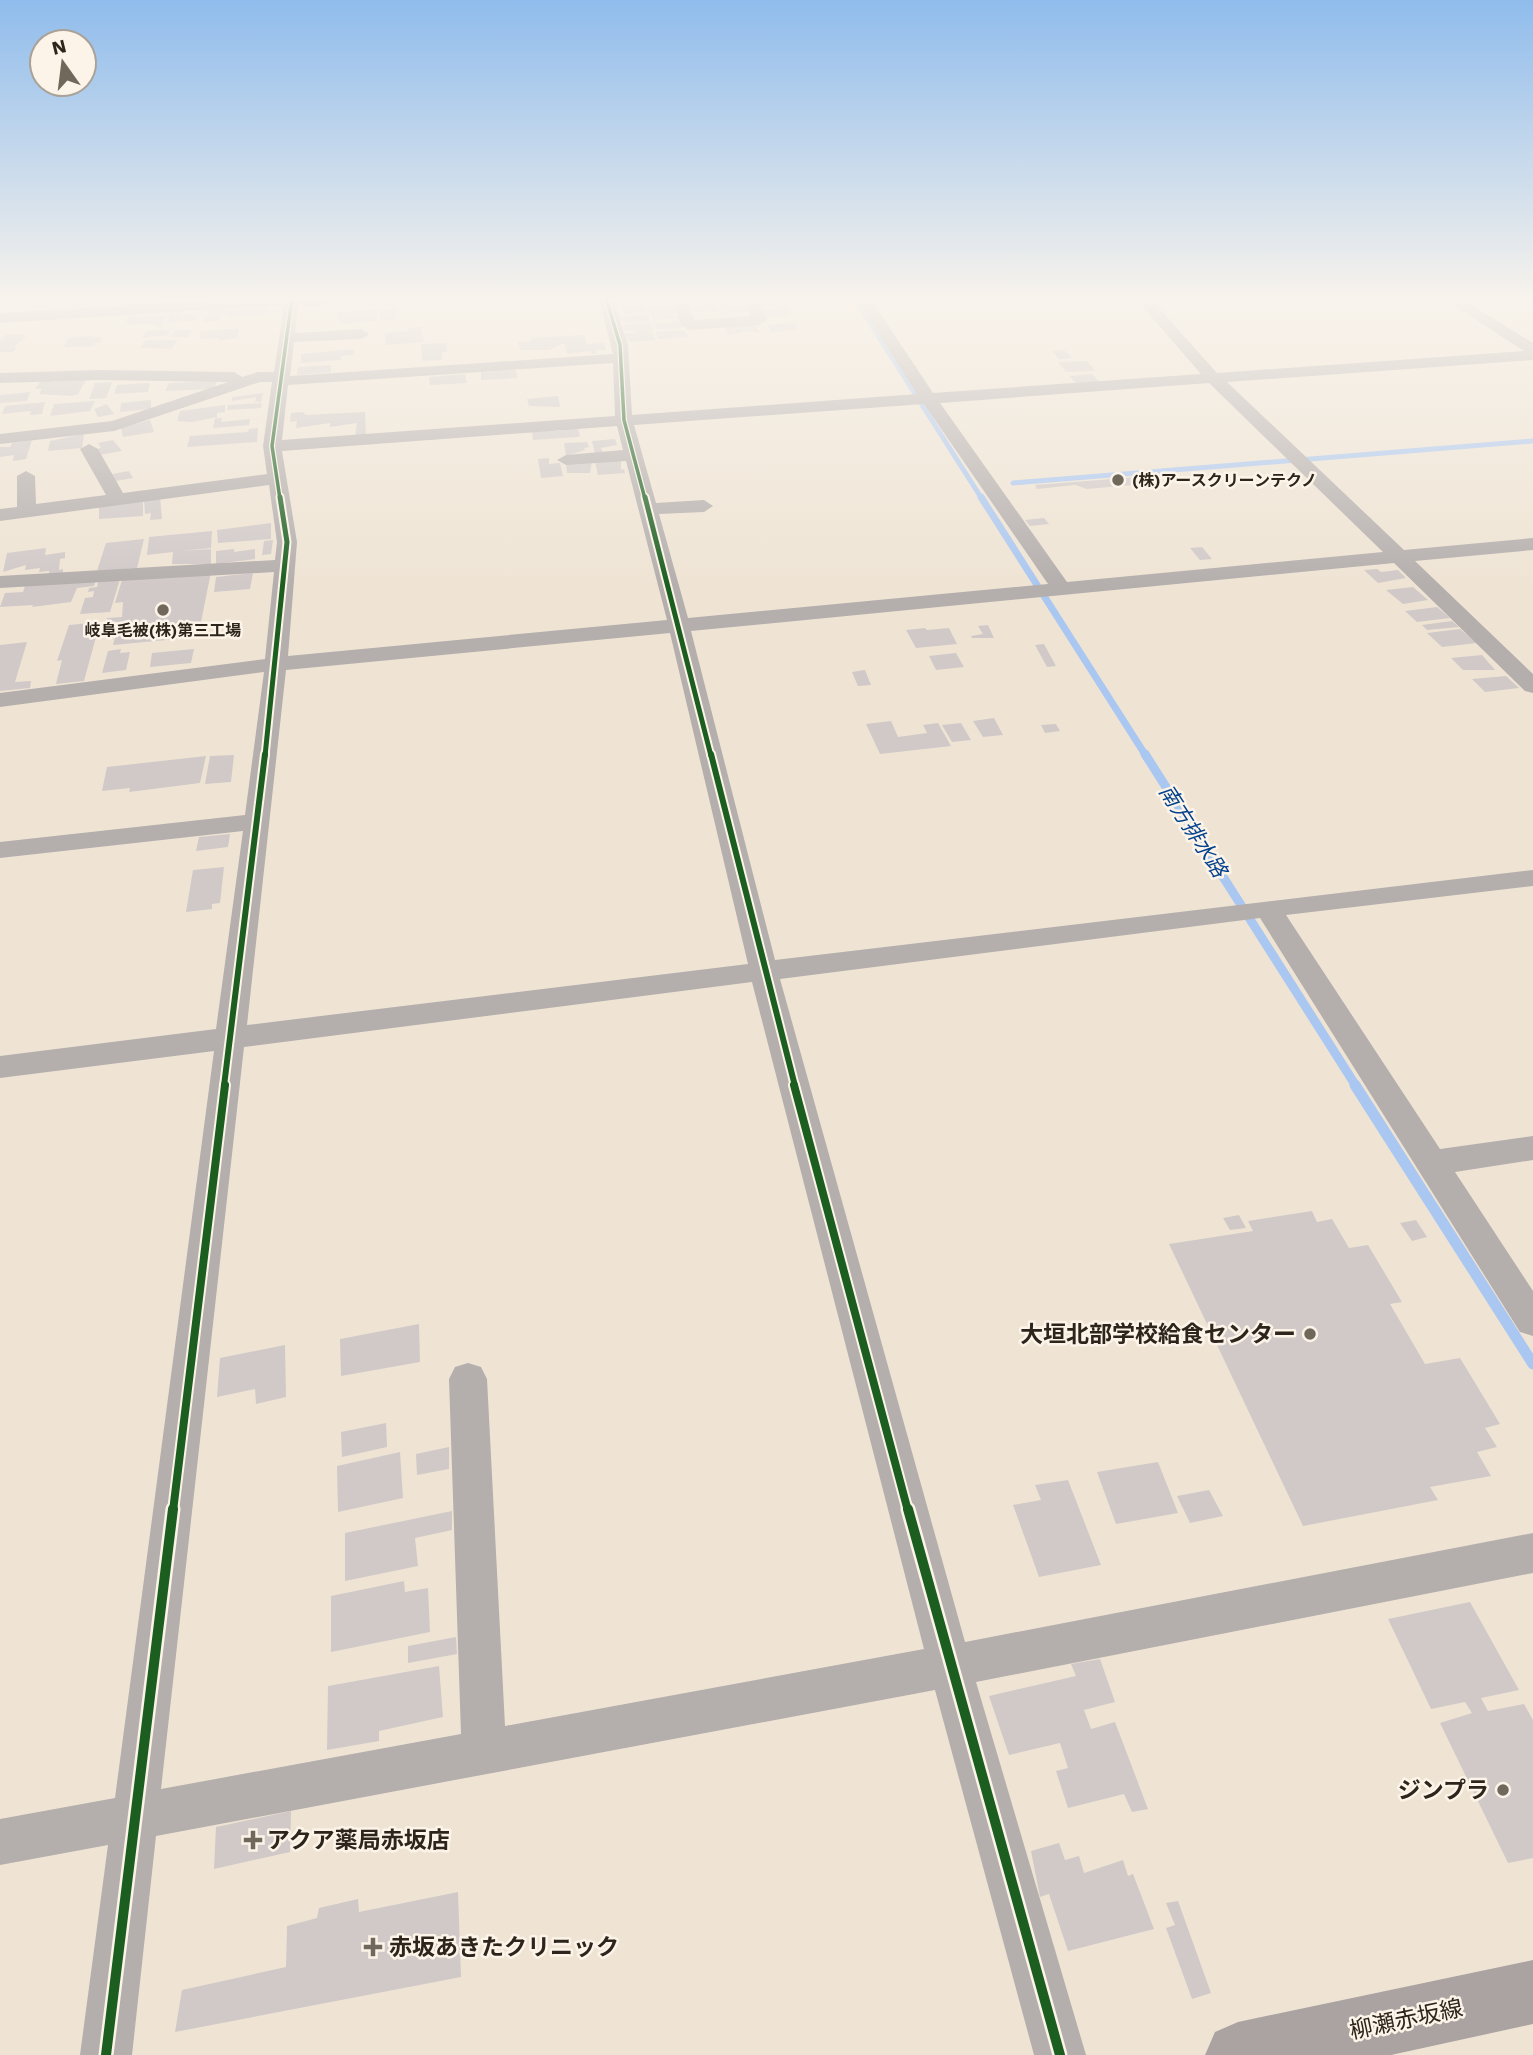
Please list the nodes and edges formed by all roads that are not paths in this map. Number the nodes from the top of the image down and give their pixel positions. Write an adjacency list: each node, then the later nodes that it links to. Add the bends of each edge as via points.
1 (208, 394): 9 (street, via 114,426)
2 (279, 394): 10 (street)
3 (623, 394): 8 (street)
4 (925, 394): 7 (street)
5 (986, 394): 7 (street)
6 (1230, 394): 22 (street)
7 (928, 398): 8 (street); 25 (street)
8 (624, 420): 10 (street); 12 (street)
9 (0, 439)
10 (272, 446): 15 (street)
11 (89, 449): 16 (street)
12 (633, 455): 13 (street); 18 (street)
13 (566, 460)
14 (26, 476): 19 (street)
15 (278, 478): 16 (street); 23 (street)
16 (117, 499): 19 (street)
17 (704, 506): 18 (street)
18 (648, 509): 26 (street)
19 (27, 511): 20 (street)
20 (0, 515)
21 (1533, 544): 22 (street)
22 (1398, 555): 25 (street); 28 (street)
23 (286, 565): 24 (street); 27 (street)
24 (0, 582)
25 (1058, 589): 26 (street)
26 (679, 625): 27 (street); 34 (street)
27 (276, 664): 29 (street); 30 (street)
28 (1533, 686)
29 (0, 700)
30 (256, 822): 31 (street); 35 (street)
31 (0, 849)
32 (1533, 878): 33 (street)
33 (1266, 909): 34 (street); 38 (street)
34 (764, 972): 35 (street); 42 (street)
35 (230, 1038): 36 (street); 44 (street)
36 (0, 1067)
37 (1533, 1147): 38 (street)
38 (1430, 1163): 39 (street)
39 (1533, 1321)
40 (468, 1379): 43 (street)
41 (1533, 1553): 42 (street)
42 (950, 1665): 43 (street); 48 (street)
43 (484, 1752): 44 (street)
44 (133, 1817): 45 (street); 47 (street)
45 (0, 1842)
46 (1533, 1992): 49 (main road, 柳瀬赤坂線)
47 (106, 2055)
48 (1059, 2055)
49 (1238, 2055)

